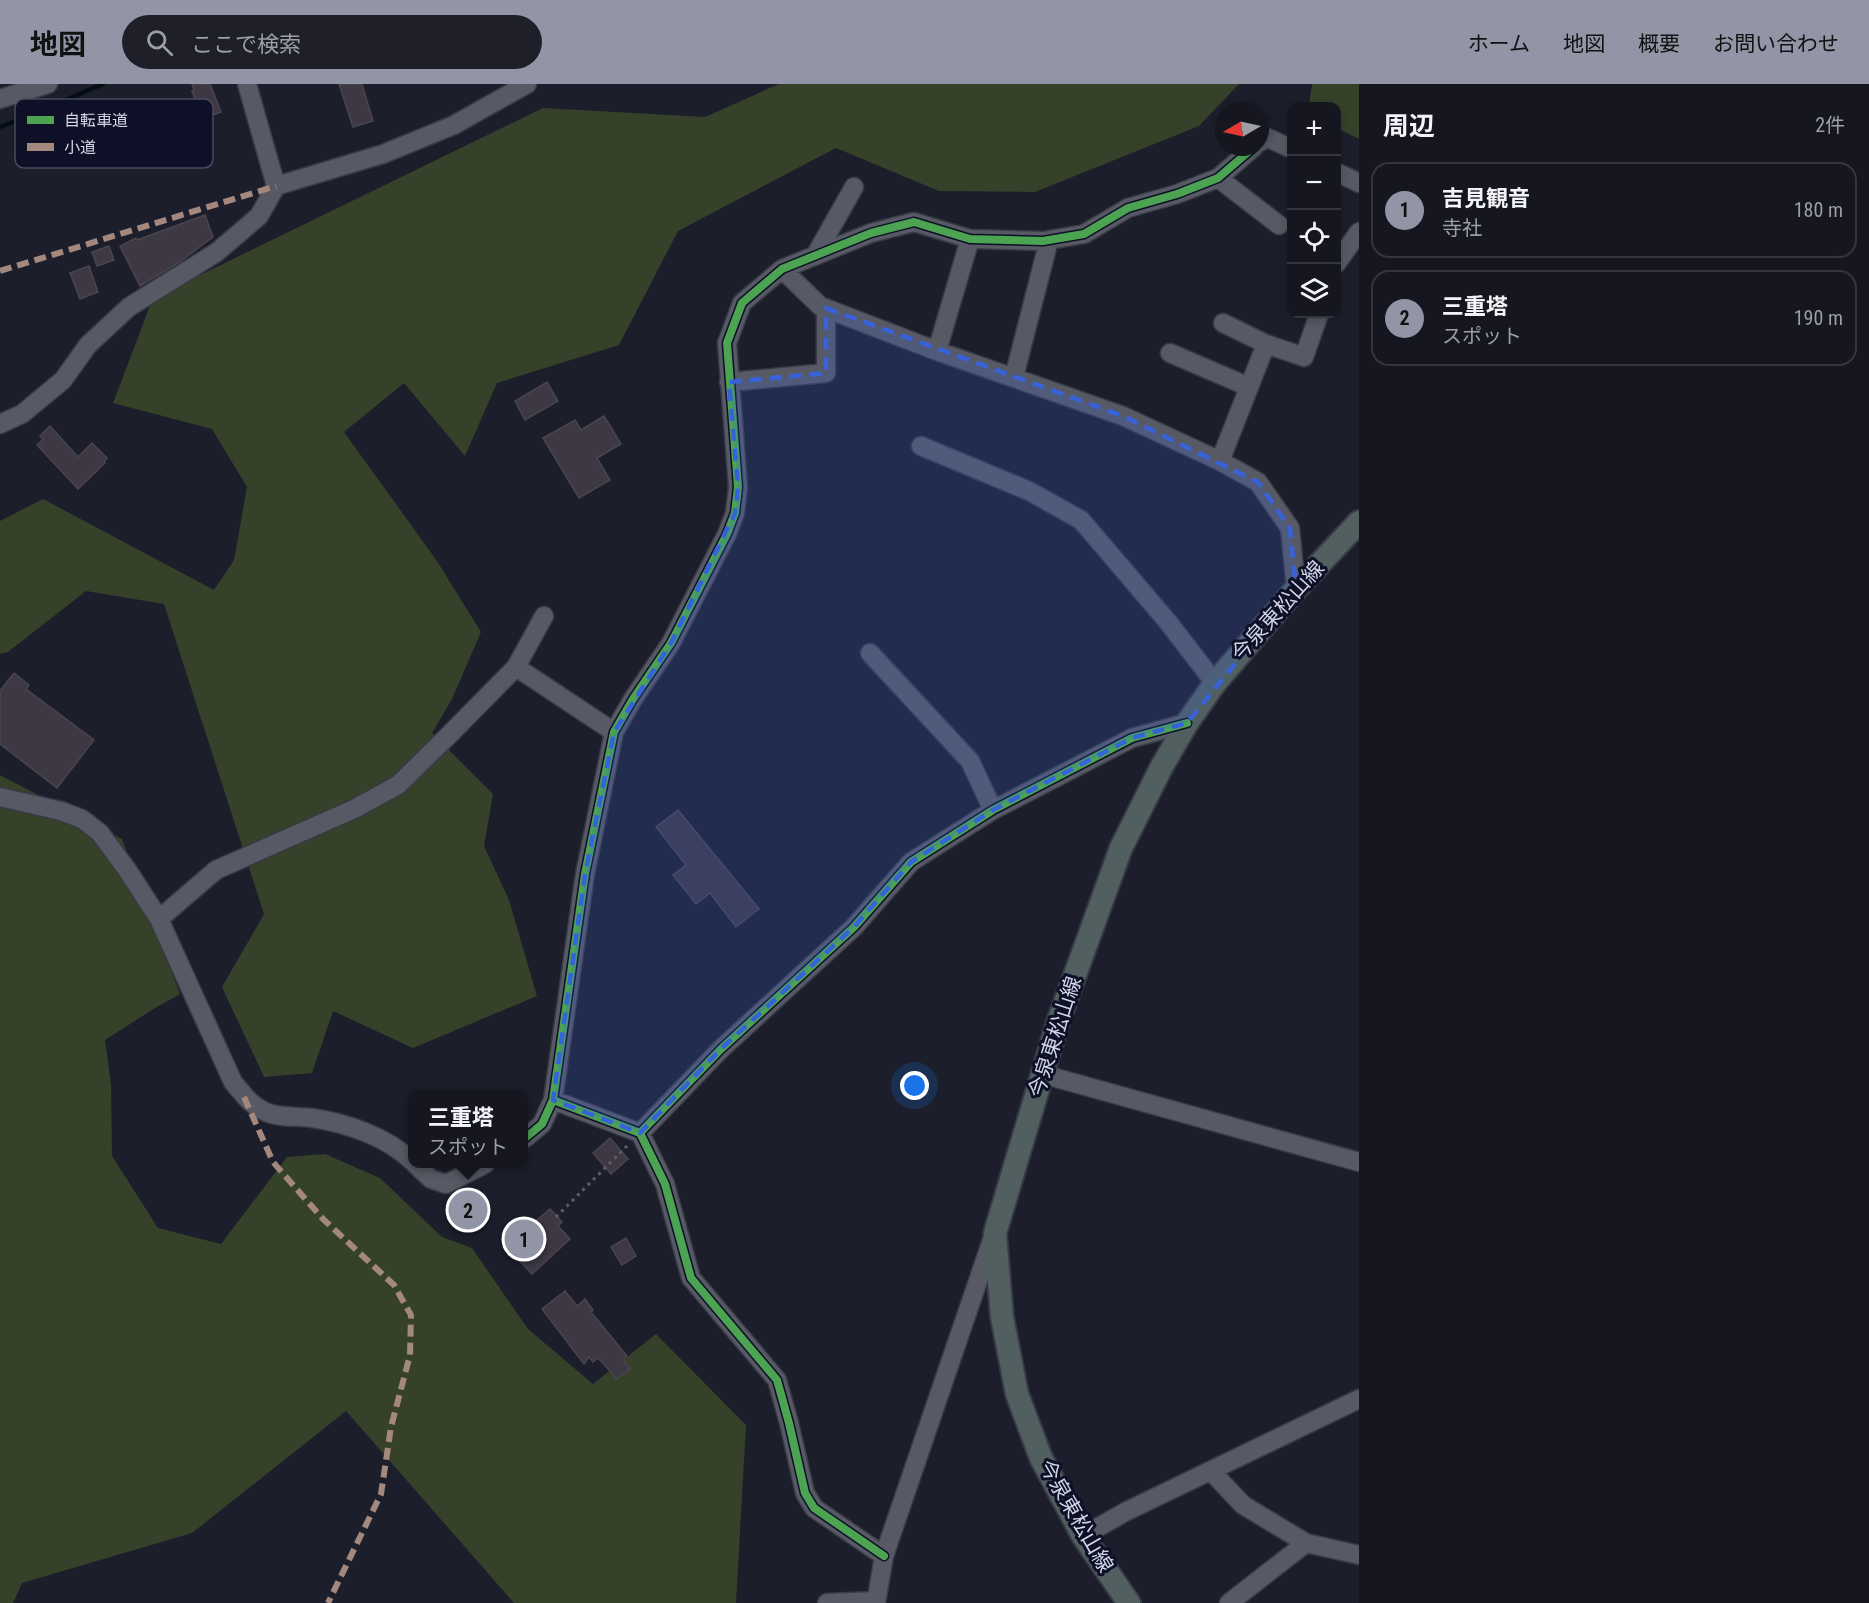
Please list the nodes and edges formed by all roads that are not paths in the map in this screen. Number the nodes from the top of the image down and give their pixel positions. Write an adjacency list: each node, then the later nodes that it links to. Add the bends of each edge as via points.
1 (48, 84): 4 (street)
2 (247, 84): 11 (street)
3 (527, 84): 11 (street, via 454,125 383,154)
4 (0, 99)
5 (1269, 138): 6 (street)
6 (1287, 147)
7 (1244, 156): 9 (street)
8 (1341, 174): 10 (street)
9 (1218, 178): 13 (street); 16 (street, via 1128,208 1084,234)
10 (1359, 183)
11 (276, 186): 29 (street, via 259,216 217,252 129,307 88,345 63,380 22,414)
12 (854, 187): 17 (street)
13 (1279, 225)
14 (1359, 232): 18 (street)
15 (970, 238): 16 (street); 17 (street, via 914,222 871,233); 24 (street)
16 (1049, 240): 26 (street)
17 (814, 256): 19 (street)
18 (1341, 257)
19 (782, 268): 20 (street); 27 (street, via 742,303 727,344)
20 (826, 308): 24 (street); 27 (street, via 826,373)
21 (1318, 318): 23 (street, via 1305,357)
22 (1222, 323): 23 (street)
23 (1266, 344): 28 (street)
24 (937, 351): 26 (street)
25 (1170, 353): 28 (street)
26 (1014, 377): 31 (street, via 1123,416)
27 (729, 382): 39 (street, via 738,487 735,513 671,643)
28 (1249, 387): 31 (street)
29 (0, 424)
30 (921, 446): 37 (street, via 1029,491 1081,520)
31 (1220, 461): 33 (street, via 1258,482 1290,528)
32 (1359, 522): 33 (main road, 今泉東松山線)
33 (1296, 589): 37 (main road, 今泉東松山線)
34 (544, 616): 36 (street)
35 (870, 653): 41 (street, via 970,761)
36 (516, 667): 39 (street); 42 (street, via 398,785 354,809 216,870)
37 (1215, 683): 38 (main road, 今泉東松山線)
38 (1187, 723): 41 (street, via 1132,738); 43 (main road, 今泉東松山線, via 1121,848)
39 (614, 732): 44 (street, via 585,874)
40 (0, 797): 42 (street, via 82,819 100,833)
41 (993, 810): 45 (street, via 911,862 854,927 721,1048)
42 (159, 919): 47 (street, via 233,1082 252,1104 268,1114 315,1118 366,1132)
43 (1042, 1074): 48 (street); 51 (main road, 今泉東松山線)
44 (553, 1100): 45 (street); 46 (street, via 542,1125)
45 (640, 1133): 57 (street, via 665,1184 691,1278 777,1380 805,1493 814,1508)
46 (528, 1136)
47 (408, 1156)
48 (1359, 1162)
49 (420, 1168): 50 (street, via 431,1179 446,1184)
50 (477, 1168)
51 (995, 1233): 54 (main road, 今泉東松山線, via 1002,1317 1017,1394 1041,1458); 57 (street)
52 (1359, 1399): 53 (street)
53 (1211, 1471): 54 (street); 55 (street, via 1243,1505)
54 (1083, 1536): 60 (main road, 今泉東松山線)
55 (1306, 1543): 56 (street); 61 (street)
56 (1359, 1555)
57 (884, 1556): 58 (street)
58 (876, 1602): 59 (street)
59 (827, 1603)
60 (1129, 1603)
61 (1229, 1603)

